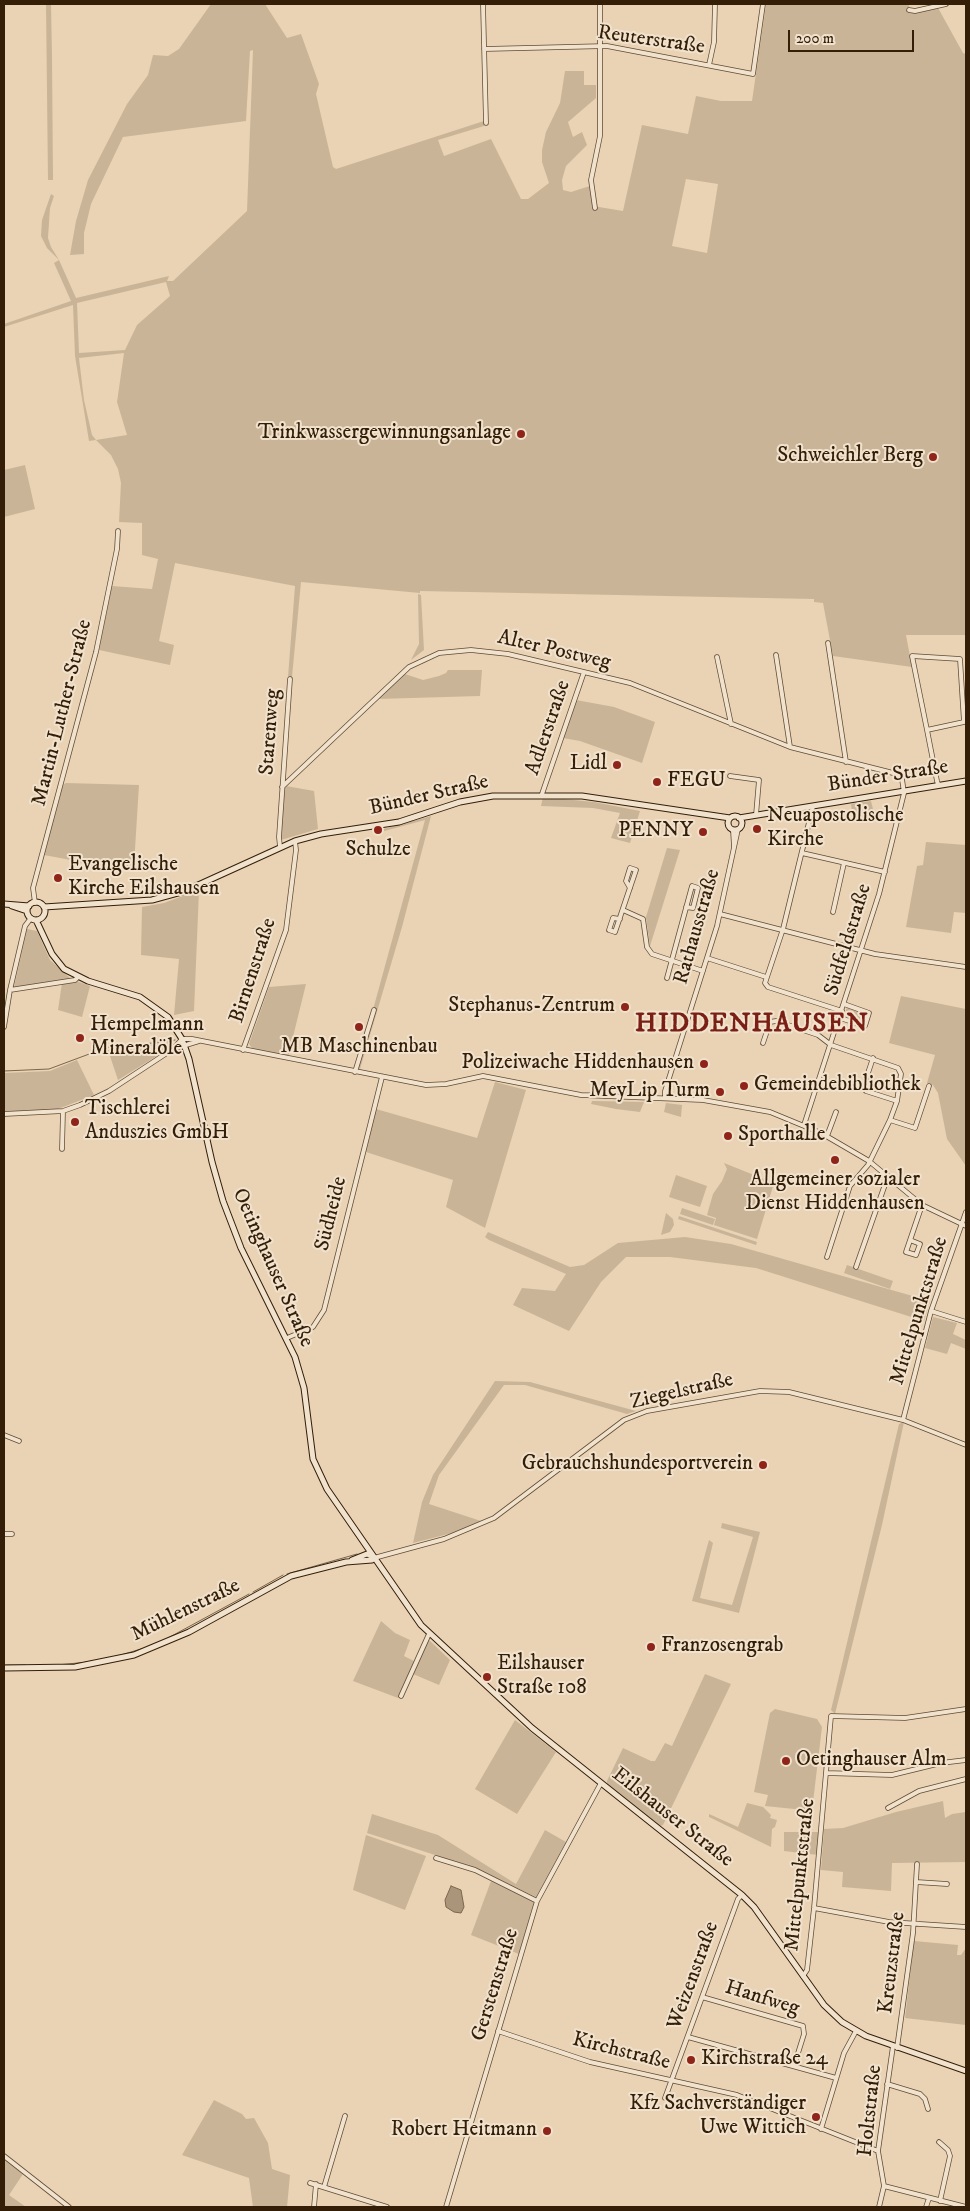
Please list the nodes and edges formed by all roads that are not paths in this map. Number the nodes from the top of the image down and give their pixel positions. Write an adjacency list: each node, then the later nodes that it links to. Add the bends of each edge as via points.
1 (483, 4): 8 (street)
2 (600, 4): 7 (street)
3 (715, 4): 9 (street, via 714,42)
4 (763, 4): 9 (street, Reuterstraße, via 753,74)
5 (946, 4): 6 (street)
6 (909, 10)
7 (601, 46): 8 (street, Reuterstraße); 9 (street, Reuterstraße); 11 (street, via 600,136 590,180)
8 (484, 50): 10 (street)
9 (709, 65)
10 (486, 123)
11 (595, 208)
12 (118, 530): 40 (street, Martin-Luther-Straße, via 96,652)
13 (828, 643): 21 (street)
14 (776, 655): 20 (street)
15 (717, 657): 18 (street)
16 (584, 672): 18 (street, Alter Postweg, via 630,683); 25 (street, Alter Postweg, via 484,650 451,651 422,659 387,685); 27 (street, Adlerstraße)
17 (290, 679): 25 (street, Starenweg)
18 (731, 724): 20 (street, Alter Postweg)
19 (927, 730): 19 (street, via 964,722 960,659 912,656); 24 (street)
20 (790, 747): 21 (street, Alter Postweg)
21 (846, 762): 26 (street, Alter Postweg, via 897,774 902,779)
22 (730, 776): 29 (street, via 759,780)
23 (966, 781): 24 (street, Bünder Straße)
24 (938, 784): 26 (street, Bünder Straße)
25 (282, 787): 34 (street)
26 (904, 790): 28 (street, Bünder Straße); 37 (street, Südfeldstraße)
27 (542, 794): 31 (street, Bünder Straße, via 602,798); 33 (street, Bünder Straße, via 477,799 399,822)
28 (813, 806): 29 (street, Bünder Straße); 35 (street)
29 (756, 815): 30 (street, Bünder Straße)
30 (740, 820): 31 (street, Bünder Straße, via 734,816); 32 (street)
31 (729, 821): 32 (street)
32 (736, 829): 45 (street, Rathausstraße)
33 (295, 841): 34 (street, Bünder Straße); 70 (street, Birnenstraße, via 283,943)
34 (278, 848): 42 (street, Bünder Straße, via 185,891 152,900)
35 (802, 853): 36 (street); 48 (street)
36 (844, 863): 37 (street); 44 (street)
37 (885, 872): 49 (street, Südfeldstraße)
38 (630, 888): 38 (street, via 636,870 630,868 626,881); 43 (street)
39 (4, 904): 40 (street)
40 (30, 906): 42 (street); 46 (street, Oetinghauser Straße)
41 (686, 907): 41 (street, via 692,886 698,888 693,908); 51 (street)
42 (44, 910): 46 (street)
43 (623, 910): 47 (street); 51 (street, via 643,919 652,954)
44 (833, 912)
45 (720, 914): 48 (street); 50 (street, Rathausstraße)
46 (36, 919): 54 (street, Oetinghauser Straße, via 58,962); 57 (street, via 25,926)
47 (620, 919)
48 (784, 929): 49 (street); 55 (street)
49 (862, 950): 52 (street); 58 (street, Südfeldstraße)
50 (707, 958): 53 (street, Rathausstraße); 55 (street)
51 (673, 962): 53 (street); 56 (street)
52 (966, 967)
53 (702, 971): 77 (street, Rathausstraße)
54 (78, 977): 57 (street); 64 (street, Oetinghauser Straße, via 140,996 168,1017)
55 (766, 977): 60 (street, via 768,987)
56 (668, 978)
57 (10, 990): 61 (street)
58 (844, 1004): 60 (street, Südfeldstraße); 62 (street, via 869,1013 865,1026)
59 (374, 1010): 72 (street)
60 (842, 1011): 62 (street, Südfeldstraße)
61 (4, 1012): 63 (street)
62 (840, 1018): 67 (street, Südfeldstraße)
63 (4, 1027)
64 (182, 1039): 65 (street); 68 (street, Oetinghauser Straße); 69 (street)
65 (200, 1041): 68 (street); 70 (street)
66 (764, 1043): 67 (street, via 770,1022 776,1021 818,1034)
67 (831, 1045): 71 (street); 83 (street, Südfeldstraße)
68 (185, 1046): 69 (street); 96 (street, Oetinghauser Straße, via 223,1202 241,1248)
69 (173, 1049): 79 (street, via 109,1091)
70 (243, 1050): 72 (street)
71 (873, 1058): 74 (street); 78 (street, via 898,1068 901,1074)
72 (355, 1072): 73 (street)
73 (382, 1077): 77 (street, via 434,1086 483,1076 581,1095); 96 (street, Südheide, via 324,1310 313,1327)
74 (866, 1079)
75 (929, 1086): 82 (street, via 915,1128)
76 (866, 1091): 78 (street)
77 (665, 1098): 83 (street, via 732,1104 770,1112)
78 (896, 1102): 82 (street)
79 (63, 1111): 81 (street); 85 (street)
80 (836, 1112): 84 (street)
81 (4, 1114)
82 (890, 1120): 86 (street)
83 (804, 1125): 84 (street)
84 (827, 1136): 86 (street)
85 (62, 1149)
86 (869, 1161): 87 (street); 92 (street, via 850,1186)
87 (888, 1176): 88 (street); 93 (street)
88 (922, 1205): 90 (street); 91 (street)
89 (966, 1212): 90 (street, Mittelpunktstraße)
90 (964, 1225): 94 (street, Mittelpunktstraße)
91 (910, 1240)
92 (827, 1257)
93 (856, 1267)
94 (931, 1311): 95 (street); 97 (street, Mittelpunktstraße)
95 (966, 1322)
96 (287, 1338): 103 (street, Oetinghauser Straße, via 304,1388 313,1458 327,1489)
97 (903, 1420): 100 (street, Ziegelstraße); 103 (street, Ziegelstraße, via 789,1392 760,1391 647,1411 624,1420 494,1518 444,1539)
98 (4, 1435): 99 (street)
99 (19, 1441)
100 (966, 1445)
101 (4, 1534): 102 (street)
102 (12, 1534)
103 (374, 1558): 104 (street, Eilshauser Straße); 105 (street, Mühlenstraße, via 291,1576 189,1632 134,1655 75,1667)
104 (429, 1634): 106 (street); 111 (street, Eilshauser Straße, via 532,1728)
105 (4, 1668)
106 (401, 1696)
107 (966, 1709): 109 (street, Mittelpunktstraße, via 905,1718 831,1716)
108 (966, 1760): 109 (street, via 892,1775)
109 (826, 1773): 119 (street, Mittelpunktstraße)
110 (966, 1779): 112 (street, via 918,1791)
111 (601, 1782): 117 (street, Eilshauser Straße); 118 (street, Gerstenstraße)
112 (888, 1808)
113 (436, 1858): 118 (street, via 475,1870)
114 (917, 1864): 115 (street, Kreuzstraße)
115 (916, 1882): 116 (street); 120 (street, Kreuzstraße)
116 (947, 1884)
117 (742, 1895): 122 (street, Eilshauser Straße); 123 (street, Weizenstraße)
118 (537, 1901): 124 (street, Gerstenstraße)
119 (814, 1908): 120 (street); 122 (street, Mittelpunktstraße, via 807,1970)
120 (914, 1924): 121 (street); 127 (street, Kreuzstraße)
121 (966, 1927)
122 (803, 1976): 125 (street, Eilshauser Straße, via 832,2014)
123 (702, 1997): 126 (street, Weizenstraße); 128 (street, Hanfweg, via 803,2026 804,2034)
124 (498, 2031): 131 (street, Kirchstraße, via 590,2062); 151 (street, Gerstenstraße)
125 (856, 2031): 127 (street, Eilshauser Straße); 130 (street)
126 (688, 2037): 128 (street); 131 (street, Weizenstraße)
127 (895, 2047): 129 (street, Eilshauser Straße); 132 (street, Holtstraße)
128 (794, 2066): 130 (street)
129 (966, 2071)
130 (836, 2078): 136 (street)
131 (672, 2080): 133 (street, Weizenstraße); 136 (street, Kirchstraße, via 738,2095)
132 (887, 2084): 134 (street, via 920,2094); 138 (street, Holtstraße)
133 (665, 2098)
134 (928, 2109)
135 (345, 2116): 143 (street)
136 (821, 2130): 138 (street, Kirchstraße)
137 (939, 2142): 146 (street, via 950,2156)
138 (878, 2152): 142 (street, Holtstraße)
139 (4, 2156): 147 (street)
140 (310, 2183): 141 (street)
141 (316, 2184): 143 (street); 148 (street)
142 (884, 2186): 144 (street); 152 (street, Holtstraße)
143 (324, 2187): 145 (street)
144 (929, 2198): 146 (street); 153 (street)
145 (367, 2201): 149 (street); 150 (street)
146 (940, 2201): 154 (street)
147 (69, 2207)
148 (314, 2207)
149 (366, 2207)
150 (387, 2207)
151 (446, 2207)
152 (879, 2207)
153 (926, 2207)
154 (966, 2207)

